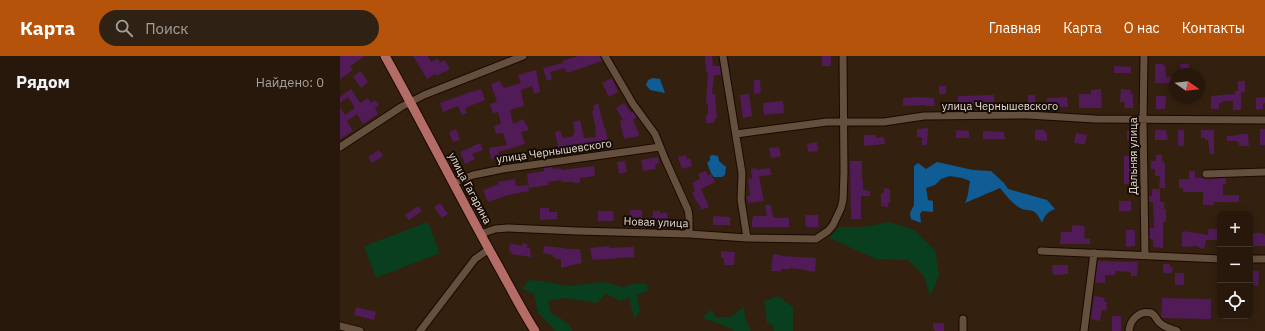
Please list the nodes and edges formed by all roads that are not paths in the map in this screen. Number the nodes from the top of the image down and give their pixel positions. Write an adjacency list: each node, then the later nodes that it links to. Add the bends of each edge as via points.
1 (385, 56): 7 (main road, улица Гагарина)
2 (523, 56): 7 (street)
3 (605, 56): 13 (street, via 633,104 655,134)
4 (723, 56): 11 (street)
5 (842, 56): 10 (street)
6 (1144, 56): 8 (street, Дальняя улица)
7 (411, 102): 12 (street); 16 (main road, улица Гагарина)
8 (1143, 120): 9 (street, улица Чернышевского); 10 (street, улица Чернышевского, via 1007,115 917,116 884,122); 23 (street, Дальняя улица)
9 (1265, 120)
10 (843, 121): 11 (street, улица Чернышевского); 19 (street, Новая улица, via 843,200 837,218 828,231 816,239 809,240)
11 (736, 134): 19 (street)
12 (340, 147)
13 (660, 147): 16 (street, улица Чернышевского, via 503,169 473,175); 18 (street, via 688,210)
14 (1265, 172): 15 (street)
15 (1206, 174)
16 (453, 183): 17 (main road, улица Гагарина)
17 (480, 234): 18 (street, Новая улица, via 508,228); 20 (main road, улица Гагарина)
18 (689, 234): 19 (street, Новая улица)
19 (747, 238)
20 (489, 249): 30 (street, via 475,259); 31 (main road, улица Гагарина)
21 (1041, 251): 22 (street)
22 (1094, 253): 23 (street); 33 (street)
23 (1145, 255): 24 (street)
24 (1217, 259)
25 (1265, 259): 26 (street)
26 (1253, 260)
27 (963, 319): 32 (street)
28 (340, 326): 29 (street)
29 (360, 331)
30 (420, 331)
31 (535, 331)
32 (963, 331)
33 (1084, 331)
34 (1129, 331): 35 (street, via 1134,317 1150,313 1161,324)
35 (1177, 331)

